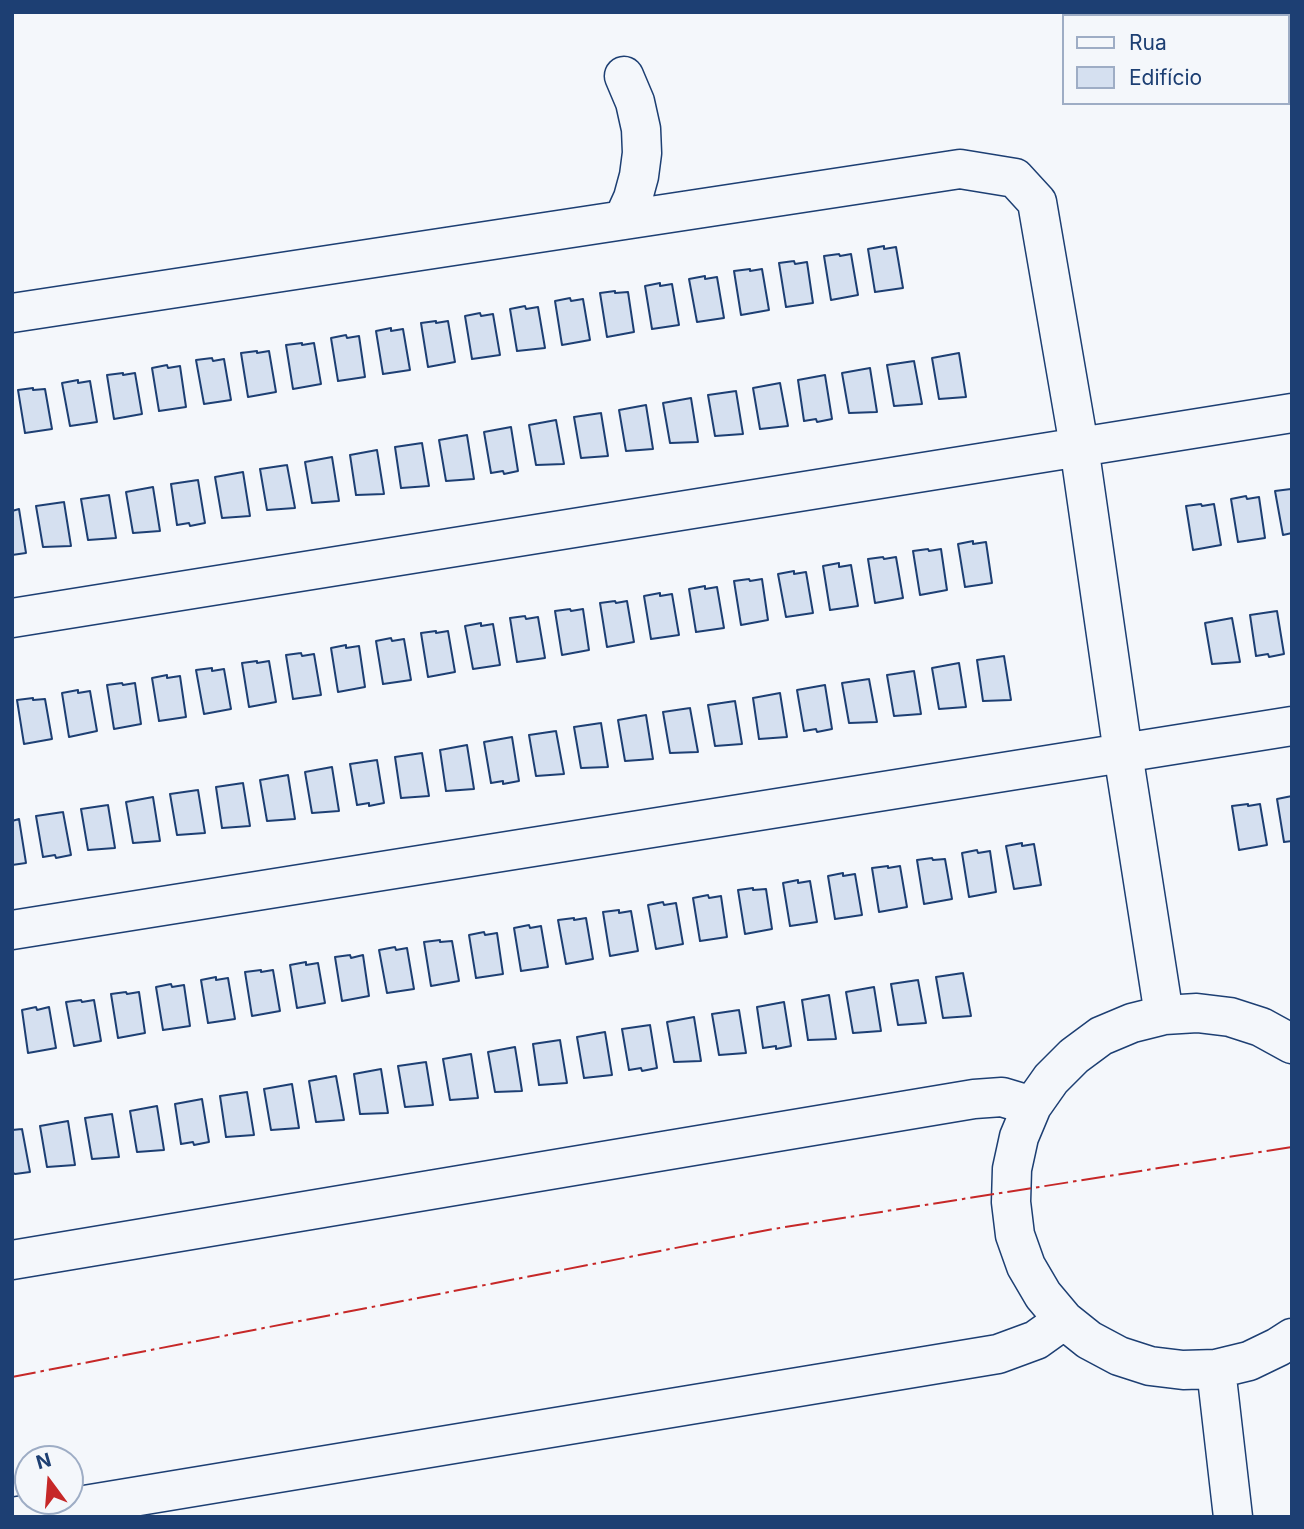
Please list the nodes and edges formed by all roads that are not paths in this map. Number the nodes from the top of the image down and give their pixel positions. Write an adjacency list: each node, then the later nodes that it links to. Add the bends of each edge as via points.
1 (624, 76): 2 (street, via 635,102 642,153 636,187)
2 (623, 220): 3 (street); 5 (street, via 960,169 1015,177 1037,202)
3 (12, 313)
4 (1292, 413): 5 (street)
5 (1079, 446): 6 (street); 8 (street)
6 (12, 618)
7 (1292, 726): 8 (street)
8 (1123, 753): 9 (street); 10 (street)
9 (12, 930)
10 (1164, 1015): 11 (street, via 1230,1017); 12 (street, via 1101,1036 1051,1079)
11 (1292, 1044)
12 (1032, 1106): 13 (street, via 1002,1097 974,1099); 14 (street, via 1012,1169 1015,1235 1031,1276)
13 (12, 1260)
14 (1064, 1320): 16 (street, via 1099,1346 1150,1366); 17 (street, via 1036,1340 999,1354)
15 (1292, 1338): 16 (street, via 1249,1361)
16 (1216, 1368): 18 (street)
17 (12, 1517)
18 (1233, 1517)

